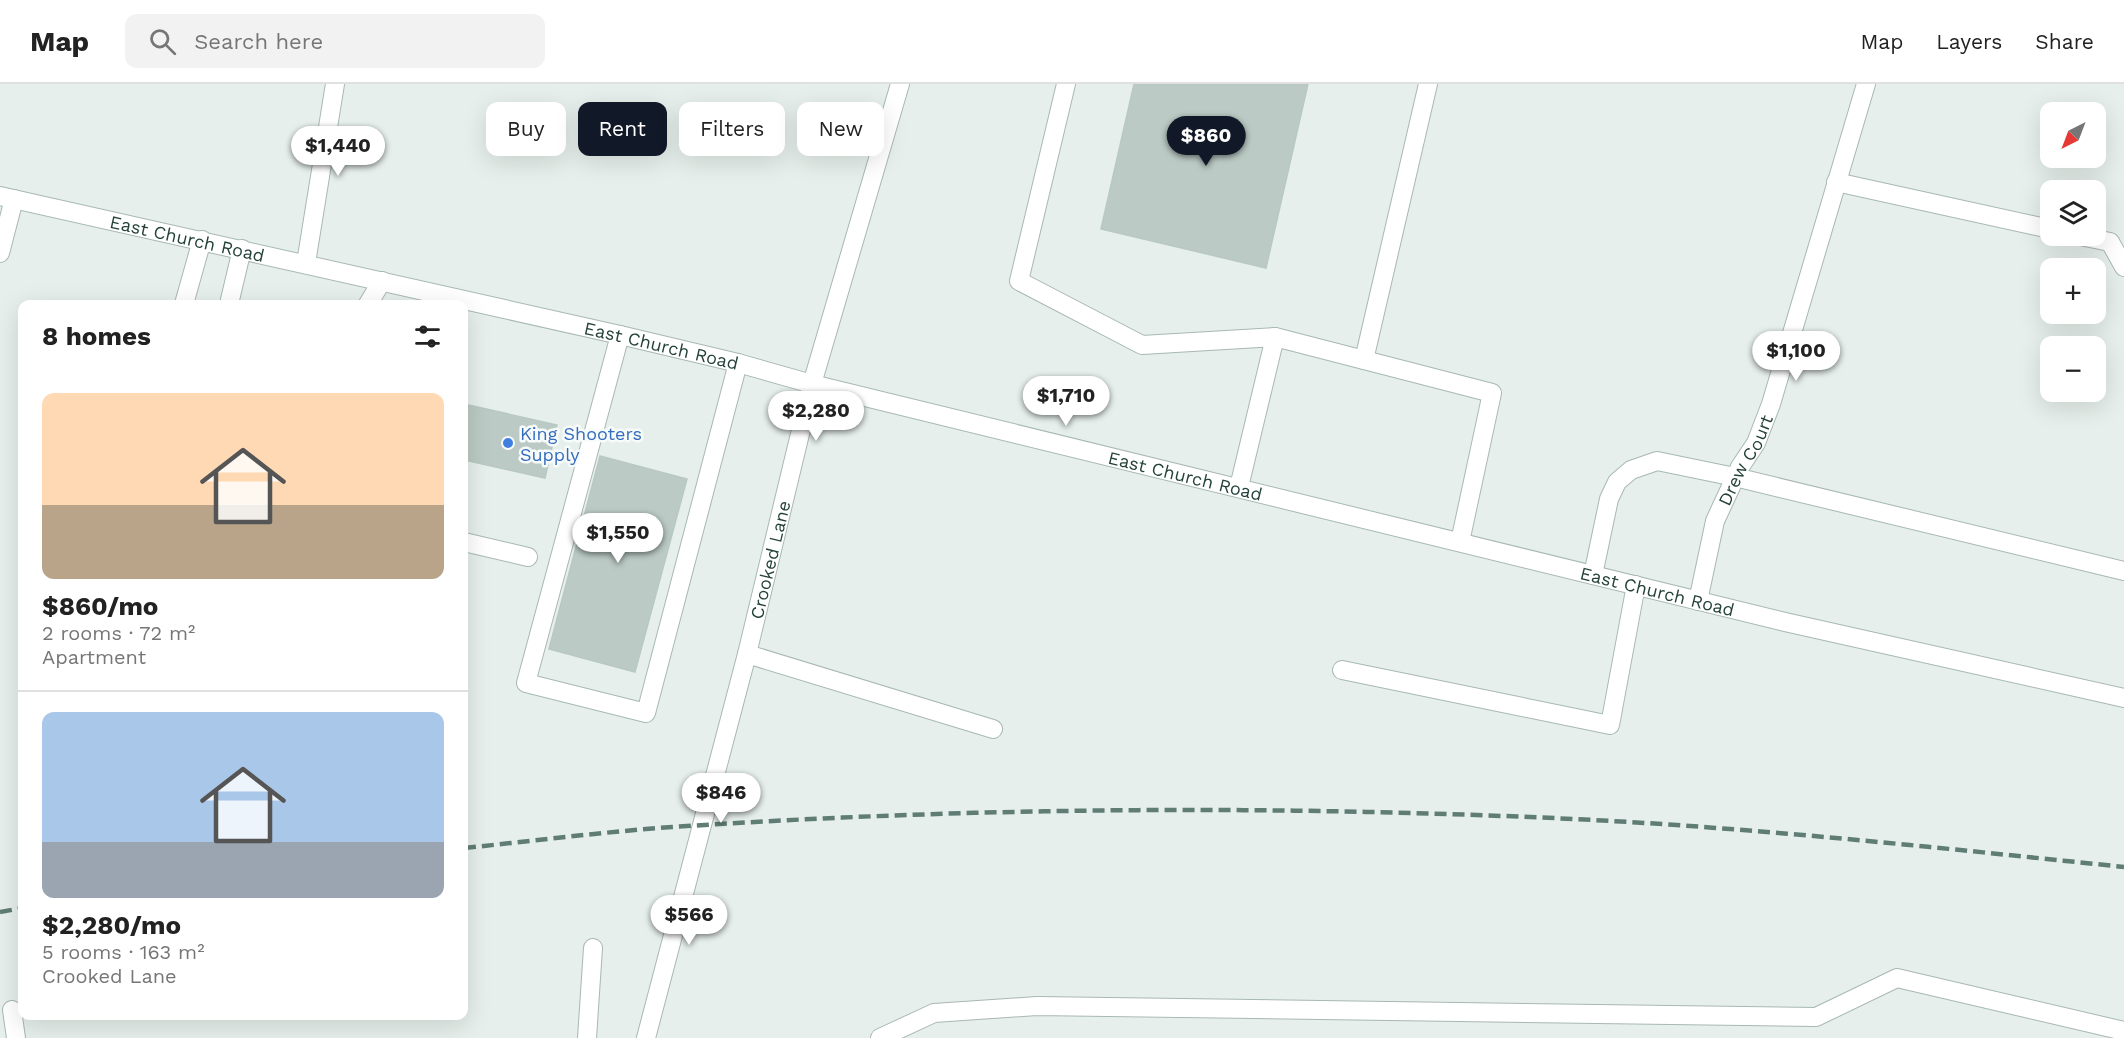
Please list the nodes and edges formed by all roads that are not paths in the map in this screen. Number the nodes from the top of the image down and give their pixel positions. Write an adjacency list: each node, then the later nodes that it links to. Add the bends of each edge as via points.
1 (336, 84): 13 (street)
2 (900, 84): 26 (street, Crooked Lane)
3 (1066, 84): 23 (street, via 1019,281 1142,345)
4 (1428, 84): 24 (street)
5 (1866, 84): 6 (street, Drew Court)
6 (1836, 182): 8 (street); 27 (street, Drew Court, via 1771,404 1756,443)
7 (7, 198): 9 (street, East Church Road); 12 (street)
8 (2040, 227)
9 (202, 240): 11 (street, East Church Road); 17 (street)
10 (2106, 241): 14 (street)
11 (242, 249): 13 (street, East Church Road); 18 (street)
12 (0, 253)
13 (306, 263): 15 (street, East Church Road)
14 (2124, 267)
15 (382, 281): 16 (street, East Church Road); 19 (street)
16 (420, 297): 20 (street, East Church Road)
17 (185, 300)
18 (230, 300)
19 (370, 300)
20 (436, 300)
21 (468, 306): 22 (street, East Church Road)
22 (620, 335): 25 (street, East Church Road); 25 (street, via 526,683 646,713)
23 (1275, 337): 24 (street); 28 (street)
24 (1364, 360): 29 (street, via 1492,393)
25 (738, 363): 26 (street, East Church Road)
26 (812, 384): 28 (street, East Church Road); 36 (street, Crooked Lane)
27 (1736, 477): 32 (street); 33 (street, via 1657,461 1631,470 1617,482 1609,499); 35 (street, Drew Court, via 1715,521)
28 (1239, 487): 29 (street, East Church Road)
29 (1460, 542): 33 (street, East Church Road)
30 (468, 543): 31 (street)
31 (528, 557)
32 (2124, 571)
33 (1593, 575): 34 (street, East Church Road)
34 (1636, 585): 35 (street, East Church Road); 37 (street, via 1610,725)
35 (1698, 601): 38 (street, East Church Road)
36 (747, 654): 39 (street); 45 (street, Crooked Lane)
37 (1342, 670)
38 (2124, 698)
39 (993, 729)
40 (593, 948): 44 (street)
41 (12, 1010): 43 (street)
42 (2124, 1030): 46 (street, via 1897,978 1816,1017 1037,1006 934,1013)
43 (16, 1038)
44 (587, 1038)
45 (646, 1038)
46 (880, 1038)

